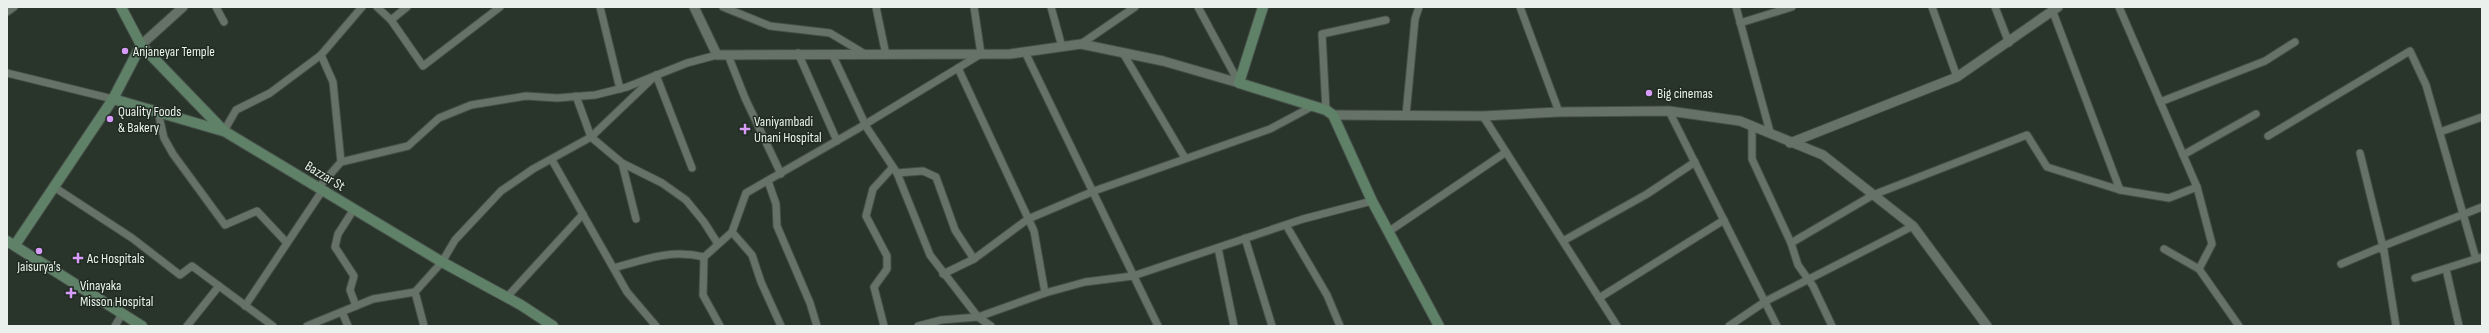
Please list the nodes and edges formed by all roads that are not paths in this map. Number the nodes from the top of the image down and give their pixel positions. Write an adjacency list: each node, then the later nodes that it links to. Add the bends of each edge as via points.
1 (14, 7): 26 (street)
2 (121, 7): 34 (main road, Bazzar St)
3 (183, 7): 34 (street)
4 (216, 7): 29 (street)
5 (362, 7): 42 (street)
6 (377, 7): 27 (street)
7 (407, 7): 27 (street)
8 (500, 7): 27 (street, via 423,66)
9 (600, 7): 51 (street)
10 (694, 7): 43 (street)
11 (723, 7): 40 (street, via 770,26 830,33)
12 (876, 7): 45 (street)
13 (974, 7): 41 (street)
14 (1051, 7): 35 (street)
15 (1135, 7): 33 (street)
16 (1198, 7): 50 (street)
17 (1263, 7): 50 (main road)
18 (1418, 7): 61 (street)
19 (1520, 7): 58 (street)
20 (1736, 7): 30 (street)
21 (1792, 7): 30 (street)
22 (1932, 7): 49 (street)
23 (1995, 7): 32 (street)
24 (2119, 7): 54 (street)
25 (2055, 9): 32 (street); 88 (street)
26 (7, 12)
27 (390, 20)
28 (1386, 20): 59 (street, via 1322,34)
29 (224, 22)
30 (1740, 24): 67 (street)
31 (2295, 42): 54 (street, via 2265,61)
32 (2009, 43): 49 (street)
33 (1081, 44): 35 (street); 37 (street)
34 (141, 45): 53 (main road); 66 (main road, Bazzar St)
35 (1062, 47): 36 (street)
36 (1025, 52): 41 (street); 89 (street)
37 (1123, 53): 50 (street, via 1163,61); 76 (street)
38 (798, 54): 39 (street); 44 (street); 71 (street)
39 (832, 54): 40 (street); 64 (street)
40 (865, 54): 45 (street)
41 (981, 54): 45 (street); 46 (street)
42 (320, 55): 66 (street, via 270,93 236,110); 78 (street, via 333,82)
43 (717, 55): 44 (street); 48 (street)
44 (728, 55): 83 (street)
45 (886, 55)
46 (958, 68): 64 (street); 96 (street)
47 (7, 73): 53 (street)
48 (656, 75): 51 (street); 70 (street); 81 (street)
49 (1957, 77): 72 (street)
50 (1238, 83): 55 (main road)
51 (620, 88): 52 (street, via 595,95)
52 (576, 96): 70 (street); 78 (street, via 526,96 471,105 439,118 408,146)
53 (113, 99): 57 (main road); 85 (main road)
54 (2160, 102): 75 (street)
55 (1313, 106): 59 (main road); 76 (street, via 1270,129)
56 (1669, 111): 58 (street); 65 (street, via 1740,121); 79 (street)
57 (158, 112): 66 (main road); 106 (street, via 164,138 173,154 226,225 257,211)
58 (1559, 112): 62 (street)
59 (1330, 113): 61 (street); 91 (main road)
60 (2256, 114): 75 (street)
61 (1406, 115): 62 (street)
62 (1483, 116): 73 (street)
63 (2482, 117): 68 (street)
64 (865, 125): 71 (street); 82 (street)
65 (1752, 126): 67 (street); 107 (street, via 1752,159)
66 (224, 132): 87 (main road, Bazzar St)
67 (1770, 132): 72 (street)
68 (2440, 132): 69 (street, via 2426,85 2410,51); 95 (street)
69 (2268, 136)
70 (591, 137): 77 (street); 80 (street)
71 (837, 141): 83 (street)
72 (1790, 143): 90 (street, via 1822,156)
73 (1506, 152): 102 (street); 104 (street)
74 (2360, 153): 110 (street)
75 (2183, 155): 86 (street)
76 (1185, 158): 89 (street)
77 (552, 160): 94 (street); 115 (street, via 533,169 501,191 455,240)
78 (341, 162): 87 (street)
79 (1695, 162): 98 (street); 104 (street, via 1647,194)
80 (622, 163): 97 (street); 108 (street, via 662,183 686,200)
81 (692, 168)
82 (895, 170): 114 (street, via 923,171 936,177 955,230); 120 (street, via 930,255); 147 (street, via 873,189 866,216 887,256 887,269 874,287)
83 (781, 174): 84 (street)
84 (768, 181): 101 (street, via 746,192); 146 (street, via 776,204 777,226 810,303)
85 (54, 187): 105 (main road); 124 (street, via 132,238 180,275 192,266)
86 (2197, 187): 88 (street, via 2169,198); 118 (street, via 2212,244)
87 (320, 190): 93 (main road, Bazzar St); 106 (street)
88 (2120, 190): 90 (street, via 2047,167 2027,135)
89 (1094, 191): 96 (street); 121 (street)
90 (1873, 195): 100 (street); 107 (street)
91 (1372, 201): 99 (street); 102 (main road)
92 (2482, 207): 95 (street)
93 (354, 209): 115 (main road, Bazzar St); 131 (street, via 338,234 335,247 354,276 350,290)
94 (583, 214): 117 (street); 127 (street)
95 (2463, 215): 110 (street); 113 (street)
96 (1028, 219): 114 (street); 126 (street, via 1034,231)
97 (636, 220)
98 (1724, 220): 128 (street); 129 (street)
99 (1286, 225): 103 (street); 153 (street, via 1327,295)
100 (1912, 226): 123 (street); 159 (street)
101 (732, 232): 108 (street); 145 (street, via 752,255)
102 (1388, 232): 154 (main road)
103 (1245, 238): 109 (street); 152 (street)
104 (1563, 241): 128 (street)
105 (11, 243): 133 (main road)
106 (287, 243): 130 (street)
107 (1791, 243): 123 (street, via 1798,265)
108 (718, 244): 112 (street)
109 (1218, 248): 121 (street); 151 (street)
110 (2383, 248): 116 (street); 161 (street)
111 (2164, 249): 118 (street)
112 (704, 257): 117 (street, via 686,253 664,254); 144 (street, via 703,295)
113 (2479, 258): 119 (street)
114 (974, 259): 120 (street)
115 (442, 262): 125 (street); 127 (main road, Bazzar St)
116 (2341, 264)
117 (614, 268): 143 (street, via 627,292)
118 (2199, 269): 160 (street)
119 (2446, 269): 122 (street); 162 (street)
120 (943, 274): 134 (street)
121 (1133, 276): 126 (street, via 1086,282); 150 (street)
122 (2415, 278)
123 (1808, 279): 129 (street); 158 (street)
124 (219, 286): 130 (street); 137 (street)
125 (415, 292): 131 (street, via 374,299); 141 (street)
126 (1045, 293): 134 (street)
127 (507, 297): 142 (main road, Bazzar St)
128 (1599, 298): 155 (street)
129 (1766, 301): 156 (street); 157 (street)
130 (245, 306): 138 (street)
131 (356, 306): 132 (street)
132 (342, 312): 139 (street); 140 (street)
133 (122, 314): 135 (street); 136 (main road)
134 (978, 317): 148 (street, via 941,320); 149 (street)
135 (115, 326)
136 (142, 326)
137 (187, 326)
138 (273, 326)
139 (307, 326)
140 (348, 326)
141 (424, 326)
142 (553, 326)
143 (656, 326)
144 (720, 326)
145 (781, 326)
146 (817, 326)
147 (884, 326)
148 (918, 326)
149 (991, 326)
150 (1158, 326)
151 (1234, 326)
152 (1272, 326)
153 (1340, 326)
154 (1439, 326)
155 (1617, 326)
156 (1729, 326)
157 (1777, 326)
158 (1832, 326)
159 (1988, 326)
160 (2239, 326)
161 (2396, 326)
162 (2459, 326)

